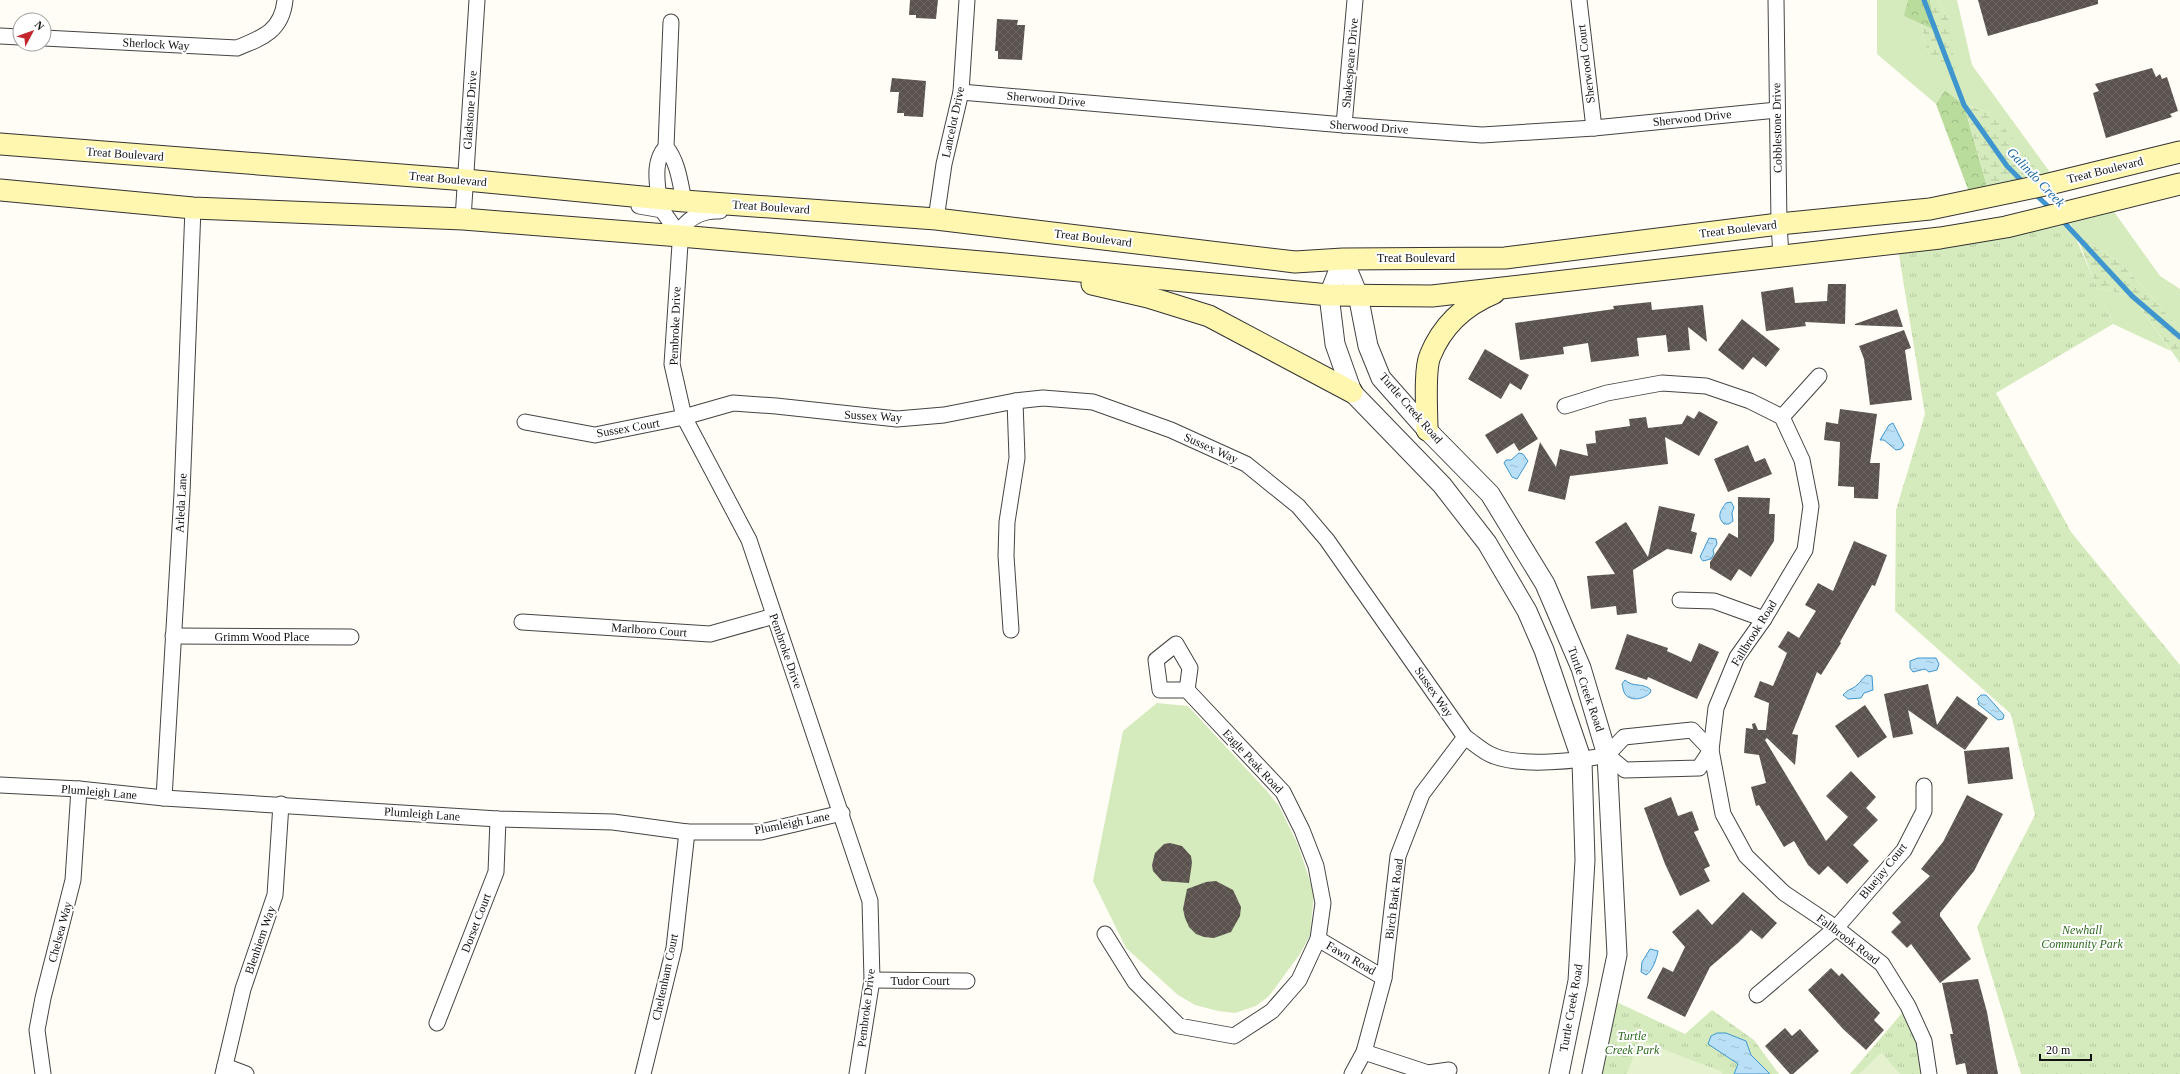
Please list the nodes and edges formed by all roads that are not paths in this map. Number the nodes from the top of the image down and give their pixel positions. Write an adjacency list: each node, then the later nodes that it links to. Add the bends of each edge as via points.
1 (285, 0): 10 (street, Sherlock Way, via 278,23 266,36 237,48)
2 (477, 0): 18 (street, Gladstone Drive)
3 (967, 0): 11 (street, Lancelot Drive)
4 (1355, 0): 13 (street, Shakespeare Drive)
5 (1579, 0): 14 (street, Sherwood Court)
6 (1776, 0): 12 (street, Cobblestone Drive)
7 (671, 22): 16 (street)
8 (0, 36): 9 (street)
9 (12, 37)
10 (52, 38)
11 (961, 92): 13 (street, Sherwood Drive); 27 (street, Lancelot Drive, via 944,164)
12 (1777, 110): 14 (street, Sherwood Drive); 28 (street, Cobblestone Drive)
13 (1344, 125): 14 (street, Sherwood Drive, via 1482,135)
14 (1594, 128)
15 (0, 144): 18 (main road, Treat Boulevard)
16 (666, 147): 22 (street, via 659,154); 23 (street, via 676,167)
17 (2180, 152): 28 (main road, Treat Boulevard, via 2045,185 1930,209)
18 (466, 180): 21 (main road, Treat Boulevard); 26 (street, Gladstone Drive)
19 (2180, 184): 30 (main road, via 2006,227 1940,238)
20 (0, 190): 24 (main road)
21 (608, 194): 22 (main road, Treat Boulevard); 29 (street, via 617,204 662,210)
22 (659, 199): 23 (main road, Treat Boulevard)
23 (684, 201): 25 (main road, Treat Boulevard)
24 (193, 208): 26 (main road); 49 (street, Arleda Lane, via 182,493)
25 (857, 213): 27 (main road, Treat Boulevard); 29 (street, Pembroke Drive, via 851,219 840,222 710,210 686,222)
26 (463, 219): 29 (main road)
27 (936, 219): 31 (main road, Treat Boulevard, via 1295,262)
28 (1779, 224): 30 (street, Cobblestone Drive); 31 (main road, Treat Boulevard, via 1505,258)
29 (680, 236): 32 (main road); 41 (street, Pembroke Drive, via 672,364)
30 (1781, 256): 33 (main road)
31 (1343, 259): 34 (street, Turtle Creek Road); 35 (street, Turtle Creek Road)
32 (1006, 264): 34 (main road); 37 (main road, via 1148,297 1209,316)
33 (1507, 288): 35 (main road, via 1432,296); 43 (main road, via 1480,299 1450,321 1429,357 1426,398)
34 (1329, 295): 35 (main road); 37 (street, Turtle Creek Road, via 1335,344)
35 (1358, 295): 43 (street, Turtle Creek Road, via 1368,346 1381,378)
36 (1819, 376): 40 (street)
37 (1352, 392): 55 (street, Turtle Creek Road, via 1442,485 1487,543 1527,611 1544,650)
38 (1015, 401): 41 (street, Sussex Way, via 944,415 897,419 733,403); 48 (street, via 1017,458 1007,522 1006,556); 52 (street, Sussex Way, via 1043,398 1093,402 1171,430 1246,464 1298,506 1327,540)
39 (1565, 406): 40 (street, via 1607,393 1662,383 1706,386 1750,401)
40 (1782, 417): 46 (street, Fallbrook Road, via 1802,460 1811,506 1805,550)
41 (684, 418): 42 (street, Sussex Court, via 595,435); 45 (street, Pembroke Drive, via 749,540)
42 (525, 422)
43 (1428, 430): 54 (street, Turtle Creek Road, via 1490,494 1545,584 1581,668)
44 (1680, 600): 46 (street, via 1714,601)
45 (774, 616): 47 (street, Marlboro Court, via 710,634); 61 (street, Pembroke Drive)
46 (1764, 619): 53 (street, Fallbrook Road, via 1737,657 1719,700)
47 (522, 622)
48 (1010, 630)
49 (173, 636): 50 (street, Grimm Wood Place); 59 (street, Arleda Lane)
50 (351, 637)
51 (1187, 690): 66 (street, Eagle Peak Road, via 1283,792 1316,866 1323,903)
52 (1465, 737): 55 (street, Sussex Way, via 1500,758 1522,761); 67 (street, Birch Bark Road, via 1422,794 1398,856)
53 (1711, 750): 54 (street, via 1699,768 1624,770); 54 (street, via 1692,730 1624,737); 64 (street, Fallbrook Road, via 1723,814 1746,856 1784,893)
54 (1608, 755): 55 (street, Sussex Way); 81 (street, Turtle Creek Road, via 1617,955)
55 (1582, 760): 80 (street, Turtle Creek Road, via 1585,860 1578,981)
56 (0, 785): 58 (street, Plumleigh Lane)
57 (1924, 786): 64 (street, Bluejay Court, via 1924,811 1904,850)
58 (80, 789): 59 (street, Plumleigh Lane); 75 (street, Chelsea Way, via 73,880 37,1030)
59 (164, 798): 60 (street, Plumleigh Lane)
60 (281, 804): 62 (street, Plumleigh Lane); 73 (street, Blenhiem Way, via 275,896 243,989)
61 (842, 813): 63 (street, Plumleigh Lane, via 761,832); 68 (street, Pembroke Drive, via 870,901)
62 (498, 819): 63 (street, Plumleigh Lane, via 613,822); 71 (street, Dorset Court, via 496,872)
63 (687, 832): 77 (street, Cheltenham Court, via 674,948)
64 (1836, 928): 70 (street, Bluejay Court); 82 (street, Fallbrook Road, via 1882,964 1908,1006 1924,1041)
65 (1105, 934): 66 (street, Eagle Peak Road, via 1135,982 1179,1026 1234,1036 1272,1011 1299,980)
66 (1318, 939): 67 (street, Fawn Road)
67 (1384, 978): 72 (street, Birch Bark Road)
68 (872, 980): 69 (street, Tudor Court); 78 (street, Pembroke Drive)
69 (967, 981)
70 (1757, 995)
71 (437, 1023)
72 (1364, 1052): 74 (street, via 1428,1073); 79 (street, Birch Bark Road)
73 (224, 1070): 76 (street)
74 (1449, 1070)
75 (43, 1074)
76 (246, 1074)
77 (642, 1074)
78 (857, 1074)
79 (1352, 1074)
80 (1559, 1074)
81 (1592, 1074)
82 (1929, 1074)

